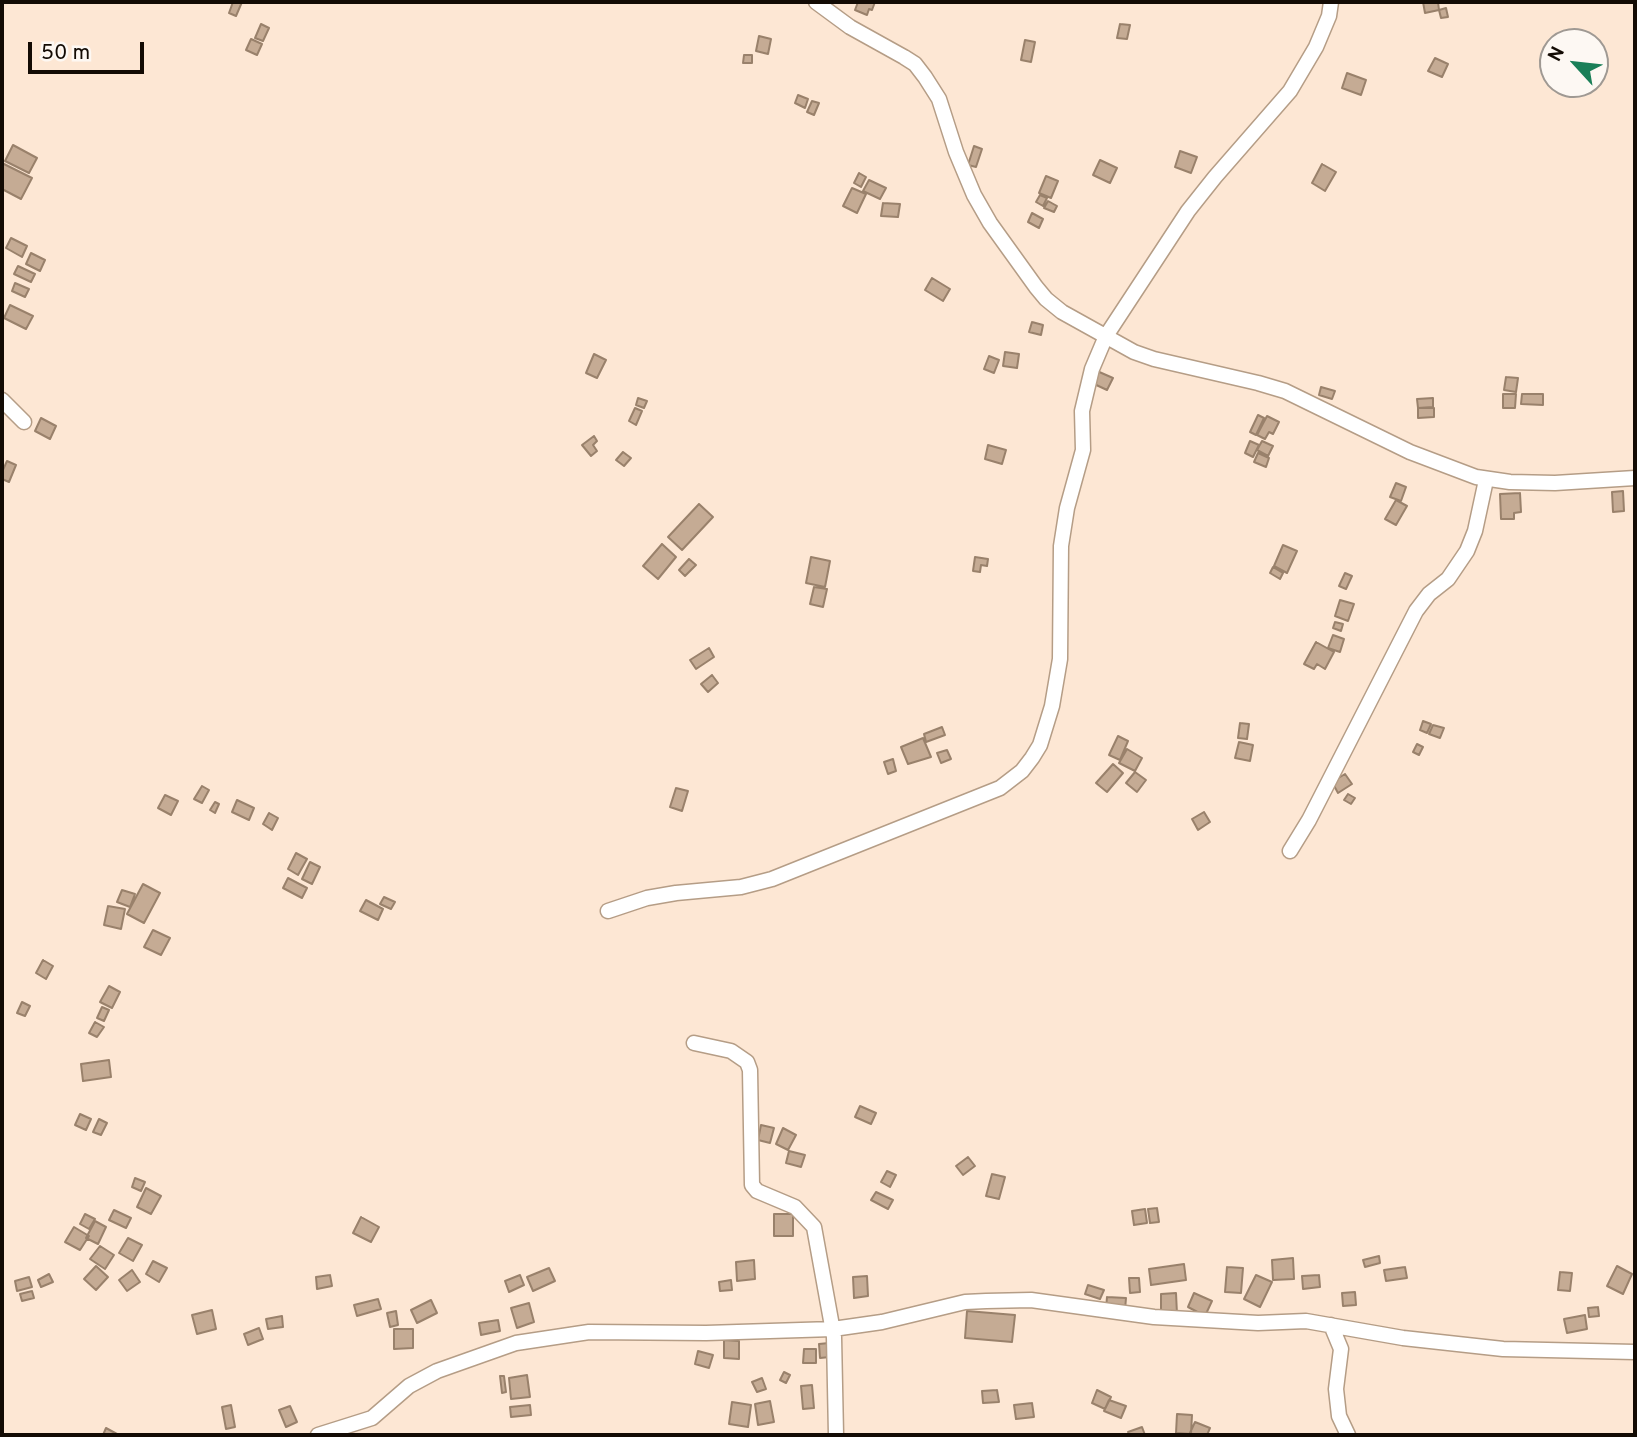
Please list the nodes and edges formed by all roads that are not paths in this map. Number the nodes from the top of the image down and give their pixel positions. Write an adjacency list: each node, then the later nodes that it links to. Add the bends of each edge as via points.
1 (816, 2): 3 (street, via 915,64 939,99 974,195 1014,258 1045,299)
2 (1331, 2): 3 (street, via 1316,47 1290,91 1188,211)
3 (1107, 336): 7 (street, via 1154,359 1284,391 1410,452); 9 (street, via 1092,369 1082,411 1083,450 1061,546 1060,659 1052,706 1040,745 1022,771 1000,788 772,879 647,898)
4 (2, 400): 5 (street)
5 (24, 422)
6 (1635, 478): 7 (street, via 1555,483)
7 (1486, 480): 8 (street, via 1467,551 1448,579 1416,611)
8 (1290, 851)
9 (608, 911)
10 (694, 1043): 12 (street, via 731,1051 747,1062 752,1185 795,1207 814,1227)
11 (1331, 1325): 12 (street, via 1154,1317 1031,1300 965,1303); 13 (street, via 1503,1349); 16 (street, via 1340,1349 1339,1416)
12 (833, 1329): 14 (street, via 599,1332 516,1343 438,1371 409,1385 372,1418); 15 (street)
13 (1635, 1352)
14 (318, 1435)
15 (836, 1435)
16 (1348, 1435)

